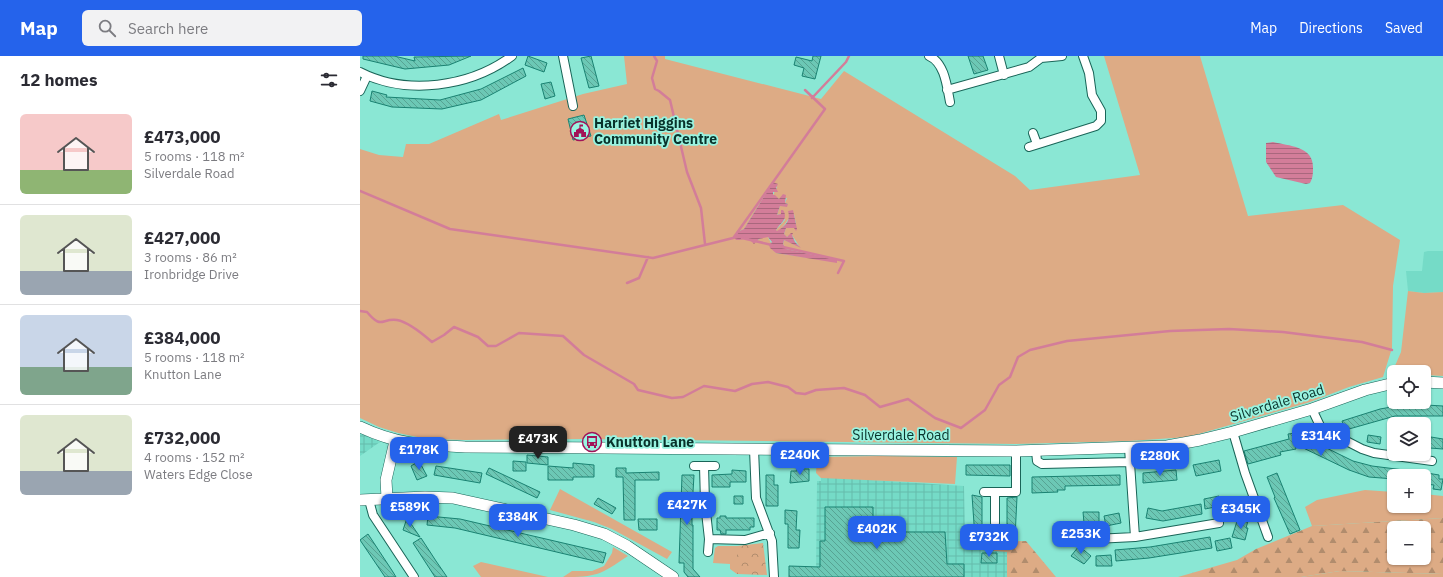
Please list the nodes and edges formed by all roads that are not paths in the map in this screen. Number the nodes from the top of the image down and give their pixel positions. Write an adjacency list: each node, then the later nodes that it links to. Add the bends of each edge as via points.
1 (512, 56): 7 (street, via 477,75 434,86 390,82)
2 (563, 56): 12 (street)
3 (929, 56): 9 (street, via 937,61 942,69)
4 (999, 56): 8 (street)
5 (1062, 56): 8 (street, via 1041,58 1029,67)
6 (1082, 56): 13 (street, via 1089,73 1092,94 1101,111 1101,121 1096,126 1033,145)
7 (363, 74): 10 (street)
8 (1004, 75): 9 (street)
9 (948, 90): 11 (street)
10 (360, 91)
11 (950, 102)
12 (573, 106)
13 (1032, 133)
14 (1431, 383): 15 (main road)
15 (1443, 384)
16 (1387, 385): 17 (main road, Silverdale Road)
17 (1312, 409): 19 (main road, Silverdale Road); 26 (street, via 1318,425 1324,431 1362,449)
18 (360, 427): 20 (main road, Silverdale Road)
19 (1232, 432): 23 (main road, Silverdale Road); 39 (street)
20 (395, 441): 22 (main road, Silverdale Road, via 465,447); 33 (main road, via 386,480)
21 (1129, 448): 23 (main road, Silverdale Road); 25 (main road, Silverdale Road); 27 (street)
22 (754, 450): 24 (main road, Silverdale Road); 37 (street, via 756,498)
23 (1167, 450): 27 (street, Silverdale Road, via 1163,459)
24 (1016, 451): 25 (main road, Silverdale Road); 32 (street, via 1016,492)
25 (1036, 456): 27 (street, Silverdale Road, via 1042,464)
26 (1432, 461)
27 (1130, 462): 38 (street)
28 (694, 466): 29 (street)
29 (704, 466): 30 (street); 40 (street, via 705,503)
30 (715, 466)
31 (984, 492): 32 (street)
32 (995, 492): 35 (street)
33 (387, 498): 34 (main road); 44 (main road, via 453,498 574,525 604,534 627,546)
34 (364, 500): 43 (street)
35 (995, 523)
36 (1220, 523): 38 (street)
37 (770, 534): 40 (street, via 745,540); 45 (street)
38 (1135, 537): 41 (street)
39 (1268, 537)
40 (710, 538): 42 (street)
41 (1095, 539)
42 (708, 552)
43 (414, 577)
44 (672, 577)
45 (774, 577)

